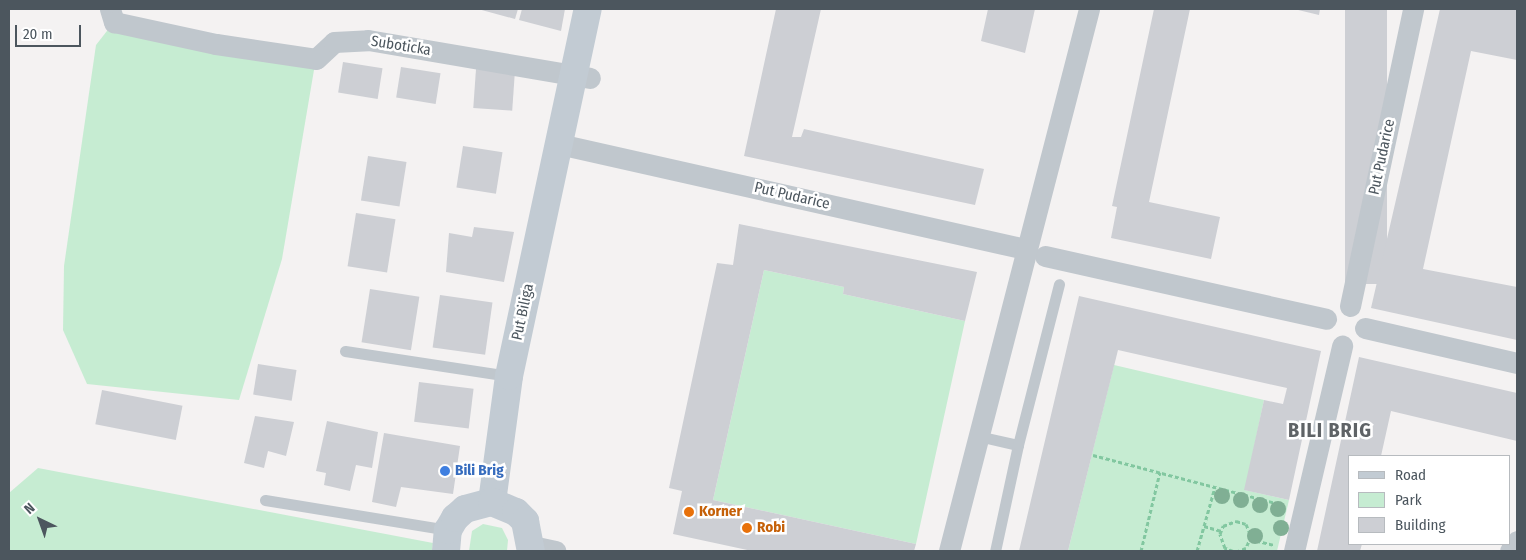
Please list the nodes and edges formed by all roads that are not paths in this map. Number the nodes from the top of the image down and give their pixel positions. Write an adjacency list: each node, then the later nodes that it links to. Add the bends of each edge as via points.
1 (110, 9): 6 (street, Suboticka, via 114,22 216,44 316,59 334,42 368,40)
2 (588, 9): 6 (street, Put Biliga)
3 (605, 9): 6 (street, Put Biliga)
4 (1089, 9): 8 (street)
5 (1413, 9): 11 (street, Put Pudarice)
6 (582, 77): 7 (street, Put Biliga)
7 (561, 134): 8 (street, Put Pudarice); 17 (street, Put Biliga)
8 (1024, 249): 18 (street)
9 (1045, 256): 12 (street)
10 (1059, 284): 19 (lane)
11 (1350, 306): 12 (street, via 1336,308); 13 (street, via 1362,314)
12 (1326, 318): 14 (street, via 1326,335)
13 (1365, 328): 14 (street, via 1355,344); 16 (street)
14 (1342, 346): 27 (street)
15 (345, 351): 17 (lane)
16 (1517, 363)
17 (509, 376): 21 (street, Put Biliga)
18 (978, 436): 19 (lane); 25 (street)
19 (1018, 445): 26 (lane)
20 (265, 500): 22 (lane)
21 (492, 502): 22 (street, via 465,509); 24 (street, via 505,505 520,516)
22 (447, 541)
23 (1517, 542): 28 (street)
24 (539, 550)
25 (949, 551)
26 (995, 551)
27 (1294, 551)
28 (1510, 551)

